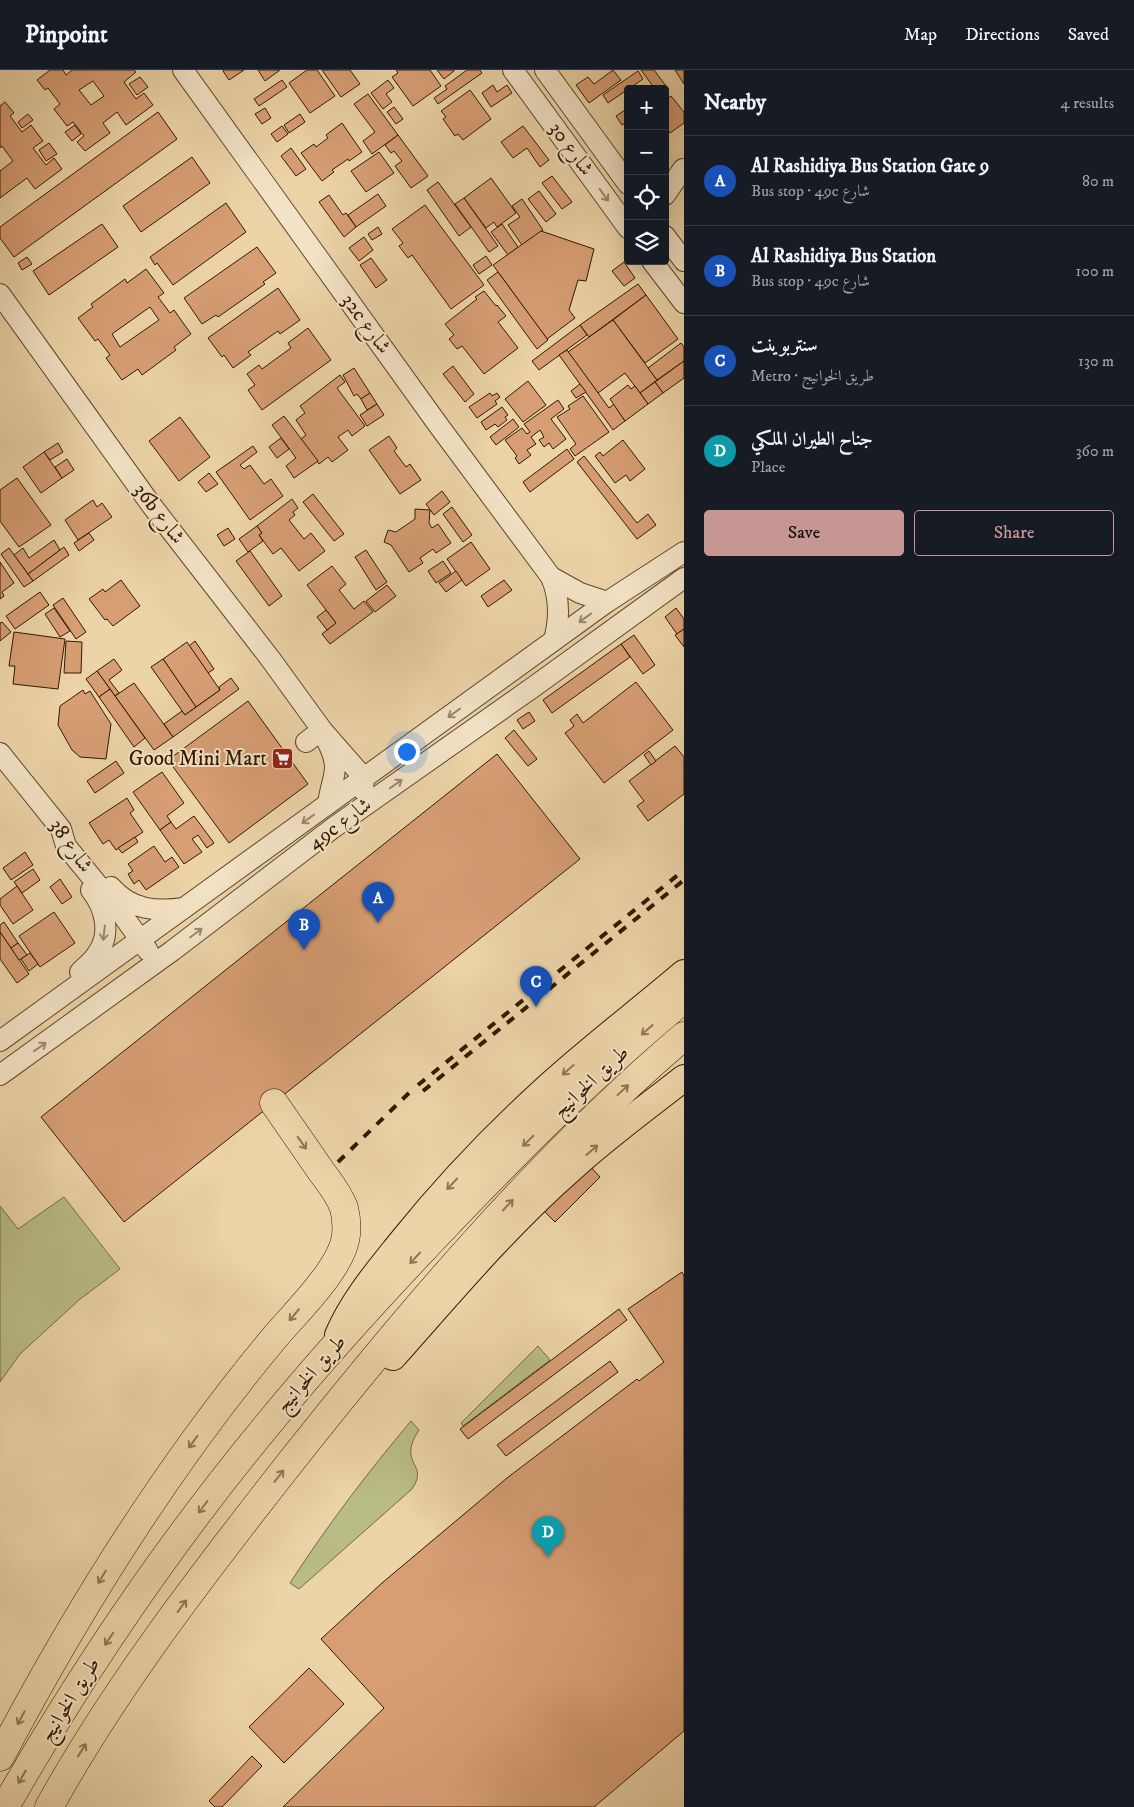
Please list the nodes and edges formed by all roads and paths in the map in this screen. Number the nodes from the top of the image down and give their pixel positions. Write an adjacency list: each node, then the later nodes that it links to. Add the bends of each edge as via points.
1 (183, 70): 17 (street, 32c شارع)
2 (513, 70): 4 (street, شارع 30)
3 (546, 70): 5 (street, شارع 30)
4 (545, 114): 7 (street, via 550,100 563,105 603,161); 9 (street, شارع 30, one-way to 9)
5 (621, 170)
6 (677, 171): 8 (street)
7 (624, 181)
8 (669, 188)
9 (624, 223)
10 (669, 241): 11 (street)
11 (684, 261)
12 (655, 265): 14 (street)
13 (0, 294): 22 (street, 36b شارع, via 152,506 269,657)
14 (684, 303)
15 (684, 552): 19 (street, 49c شارع)
16 (684, 560): 21 (street, via 666,578 511,688 499,700)
17 (551, 576): 19 (street, 32c شارع, via 580,593); 20 (street, 32c شارع, via 559,605)
18 (684, 578): 21 (street, 49c شارع)
19 (607, 602): 20 (street, 49c شارع, one-way to 20)
20 (554, 640): 24 (street, 49c شارع, one-way to 24)
21 (492, 716): 26 (street, 49c شارع, one-way to 21)
22 (314, 736): 24 (street, 36b شارع); 25 (street, 36b شارع, via 335,756)
23 (0, 753): 27 (street, شارع 38)
24 (364, 778): 25 (street, 49c شارع); 26 (street, via 361,798)
25 (328, 804): 28 (street, 49c شارع, one-way to 28)
26 (333, 828): 30 (street, 49c شارع, one-way to 26)
27 (61, 829): 28 (street, via 126,901 150,910); 29 (street, شارع 38, via 66,846); 32 (street, one-way to 32, via 59,842 62,852 97,898 105,925 99,952 76,976)
28 (184, 908): 29 (street, 49c شارع)
29 (140, 940): 30 (street, شارع 38); 32 (street, 49c شارع)
30 (156, 962): 36 (street, 49c شارع, one-way to 30)
31 (684, 973): 39 (main road, one-way to 39, via 540,1095 473,1162 371,1279 350,1312)
32 (66, 993): 35 (street, 49c شارع)
33 (684, 999): 39 (highway, طريق الخوانيج, one-way to 39, via 622,1052 523,1147)
34 (684, 1036): 40 (highway, طريق الخوانيج, one-way to 34, via 531,1179 588,1122)
35 (0, 1040)
36 (0, 1075)
37 (684, 1078): 40 (main road, one-way to 37, via 384,1366 545,1193 599,1145)
38 (274, 1103): 41 (highway, one-way to 41, via 339,1197 347,1227 344,1248 325,1278 238,1381 144,1510 73,1625)
39 (334, 1347): 42 (highway, طريق الخوانيج, one-way to 42, via 228,1474 153,1575 63,1710)
40 (340, 1400): 43 (highway, طريق الخوانيج, one-way to 40, via 103,1716 158,1638)
41 (0, 1757)
42 (5, 1807)
43 (49, 1807)

